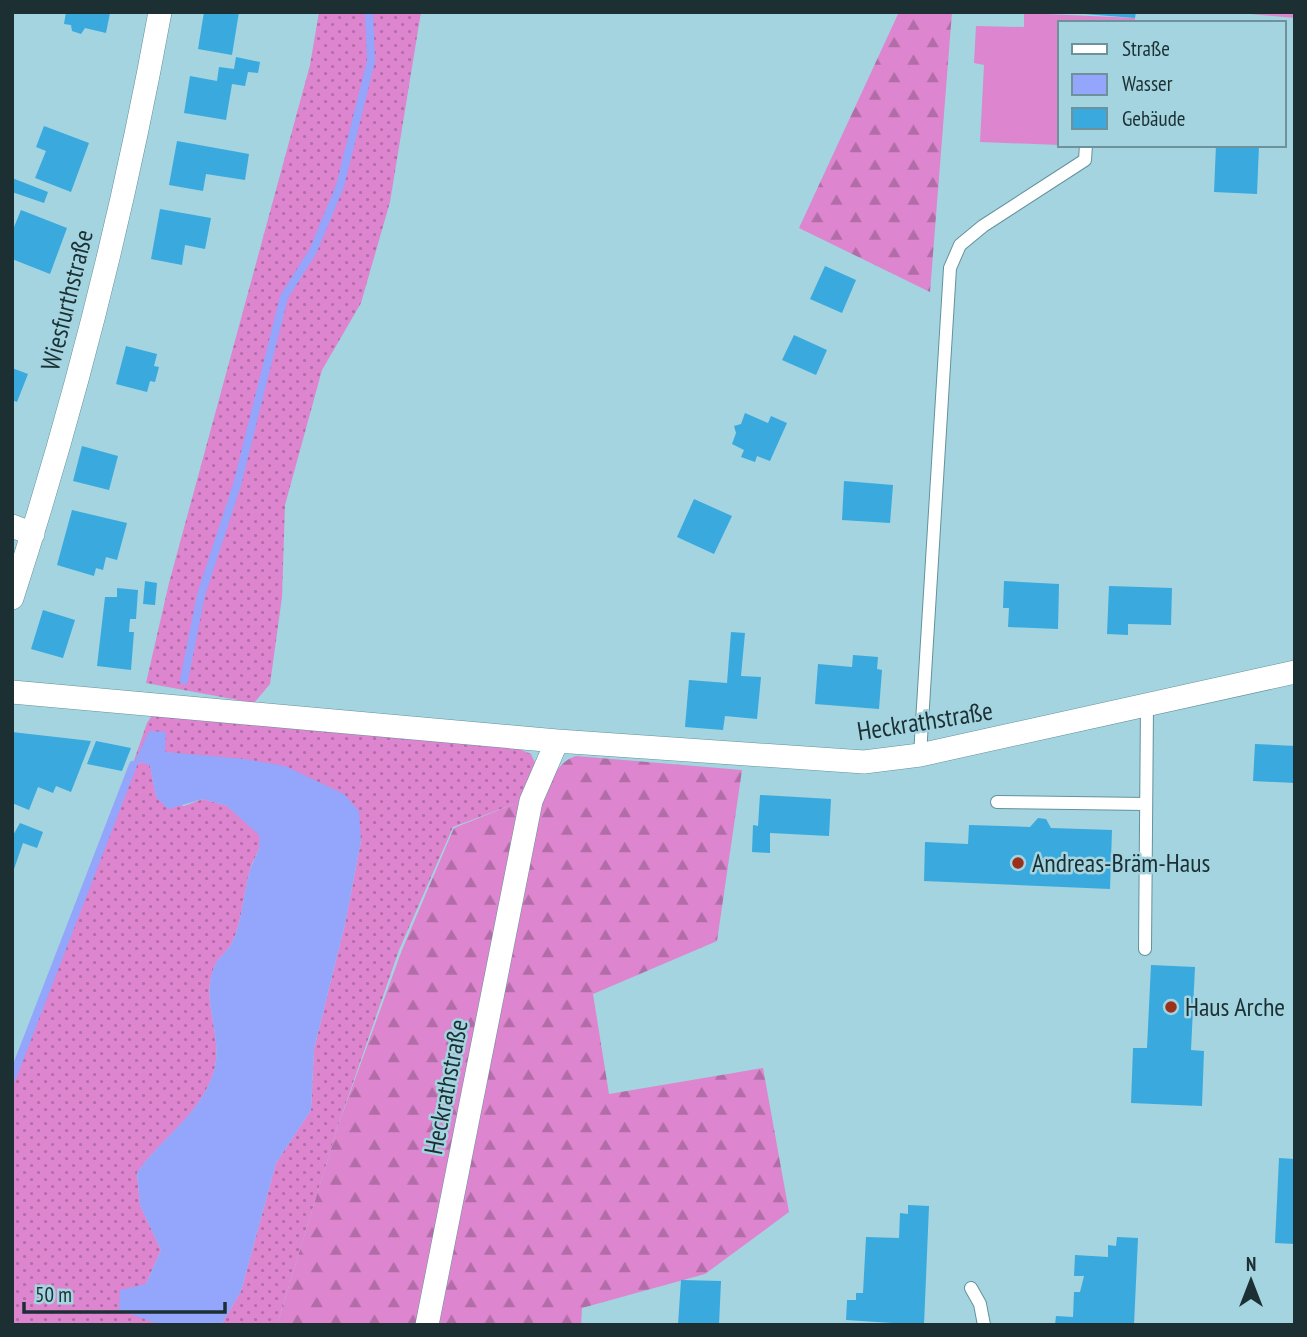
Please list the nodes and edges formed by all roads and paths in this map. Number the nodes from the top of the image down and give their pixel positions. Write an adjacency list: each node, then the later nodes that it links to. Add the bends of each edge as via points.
1 (160, 12): 3 (street, Wiesfurthstraße, via 144,103 89,334)
2 (1086, 147): 9 (lane, via 1085,160 960,245 950,268)
3 (23, 530): 4 (street, Wiesfurthstraße)
4 (12, 598)
5 (1295, 672): 7 (street, Heckrathstraße)
6 (12, 692): 8 (street, Heckrathstraße)
7 (1147, 705): 9 (street, Heckrathstraße); 11 (lane)
8 (557, 741): 9 (street, Heckrathstraße, via 864,762); 14 (street, Heckrathstraße, via 531,801)
9 (920, 755)
10 (997, 802): 11 (lane)
11 (1146, 804): 12 (lane)
12 (1144, 949)
13 (971, 1288): 15 (lane)
14 (427, 1325)
15 (985, 1325)

